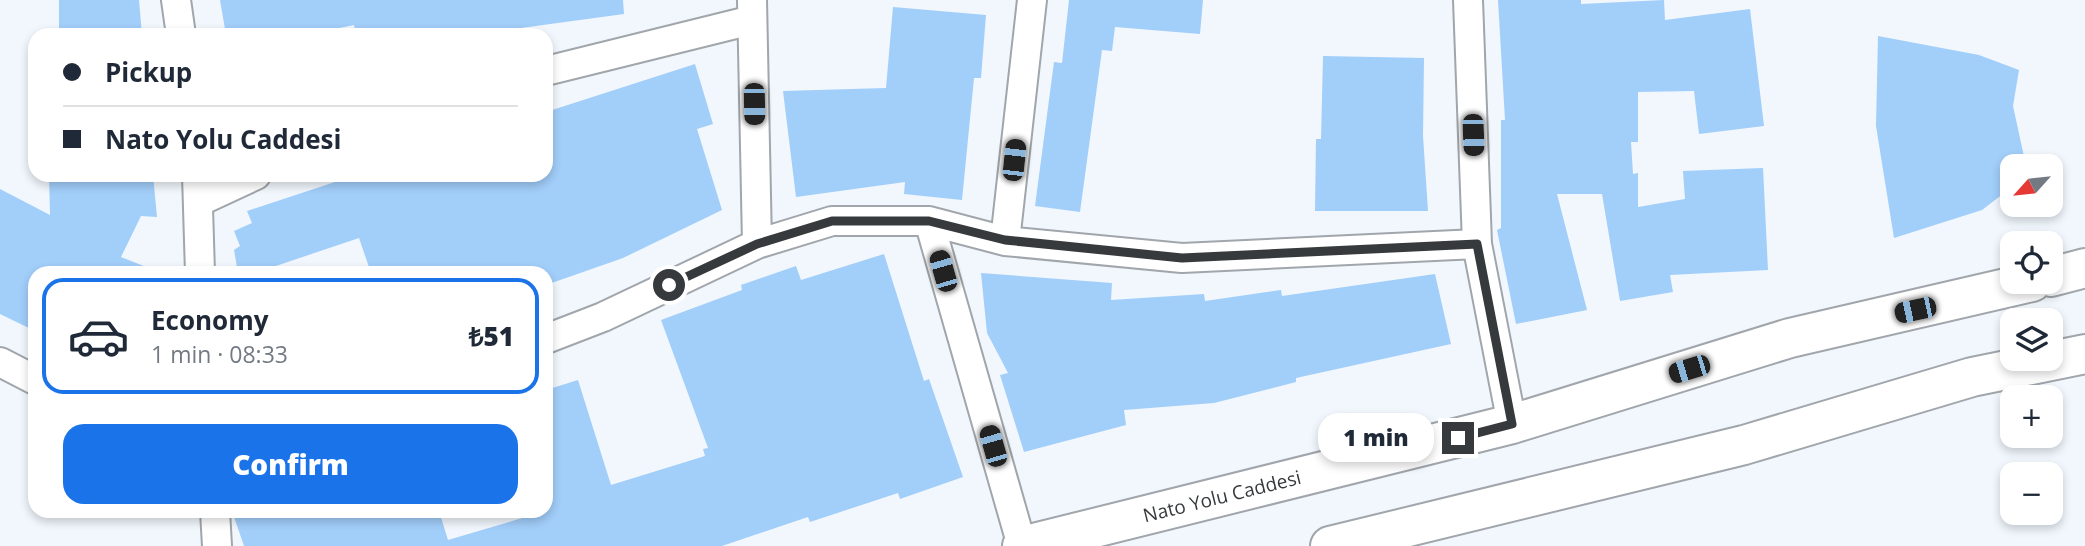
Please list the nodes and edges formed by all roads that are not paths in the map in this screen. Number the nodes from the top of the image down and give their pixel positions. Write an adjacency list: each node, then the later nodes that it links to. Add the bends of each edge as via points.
1 (176, 0): 5 (street)
2 (1032, 0): 10 (street)
3 (1468, 0): 12 (street)
4 (752, 10): 6 (street); 11 (street)
5 (180, 28)
6 (553, 69)
7 (224, 182): 8 (street)
8 (197, 188): 13 (street)
9 (929, 221): 10 (street); 11 (street, via 832,221); 24 (street)
10 (1005, 240): 12 (street, via 1182,258)
11 (757, 244): 17 (street)
12 (1477, 244): 21 (street)
13 (200, 266)
14 (2085, 268): 15 (main road)
15 (2063, 274)
16 (2000, 289): 21 (main road, Nato Yolu Caddesi, via 1790,338)
17 (553, 336)
18 (2085, 354): 25 (main road, via 1972,377 1744,445)
19 (0, 362): 20 (street)
20 (28, 376)
21 (1512, 424): 24 (main road, Nato Yolu Caddesi)
22 (215, 518): 23 (street)
23 (217, 546)
24 (1022, 546)
25 (1330, 546)

